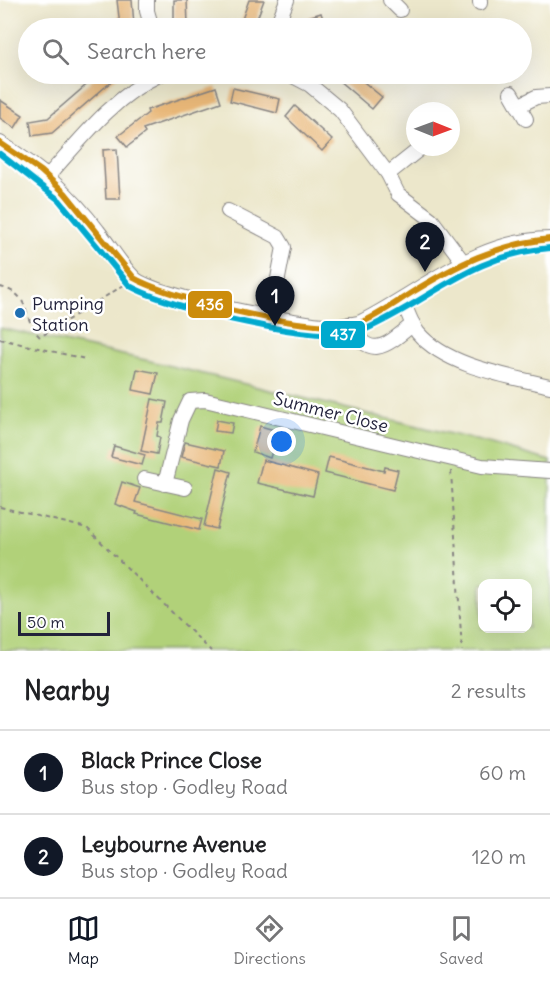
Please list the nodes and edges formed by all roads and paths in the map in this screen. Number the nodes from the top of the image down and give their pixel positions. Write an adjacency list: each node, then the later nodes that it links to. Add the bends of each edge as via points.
1 (147, 0): 3 (street)
2 (287, 0): 4 (street)
3 (149, 18)
4 (280, 18)
5 (141, 84): 14 (street, via 116,104)
6 (308, 84): 13 (street, via 340,110)
7 (511, 93): 9 (street)
8 (550, 96): 9 (street, via 536,97)
9 (519, 106): 10 (street)
10 (526, 119)
11 (0, 143): 14 (street)
12 (411, 156): 13 (street)
13 (388, 174): 17 (street, via 398,194 431,219)
14 (48, 176): 18 (street, via 91,222)
15 (233, 219): 21 (street, via 278,237 284,247)
16 (550, 239): 17 (street, via 483,252)
17 (464, 263): 20 (street)
18 (134, 279): 19 (path, via 40,337 32,329 23,301 14,290); 21 (street, via 180,298)
19 (0, 287)
20 (402, 299): 22 (street, via 359,323); 23 (street)
21 (271, 315): 22 (street, via 336,326)
22 (349, 324): 23 (street, via 358,340 366,346 378,347)
23 (413, 324): 26 (street, via 419,334 458,360)
24 (0, 339): 25 (path)
25 (85, 359)
26 (550, 386)
27 (451, 471): 34 (path)
28 (550, 471): 30 (street, Summer Close, via 482,466 205,399 190,401 181,420)
29 (144, 479): 30 (street)
30 (165, 484): 31 (street)
31 (185, 488)
32 (0, 507): 33 (path, via 87,528)
33 (211, 651)
34 (462, 651)

